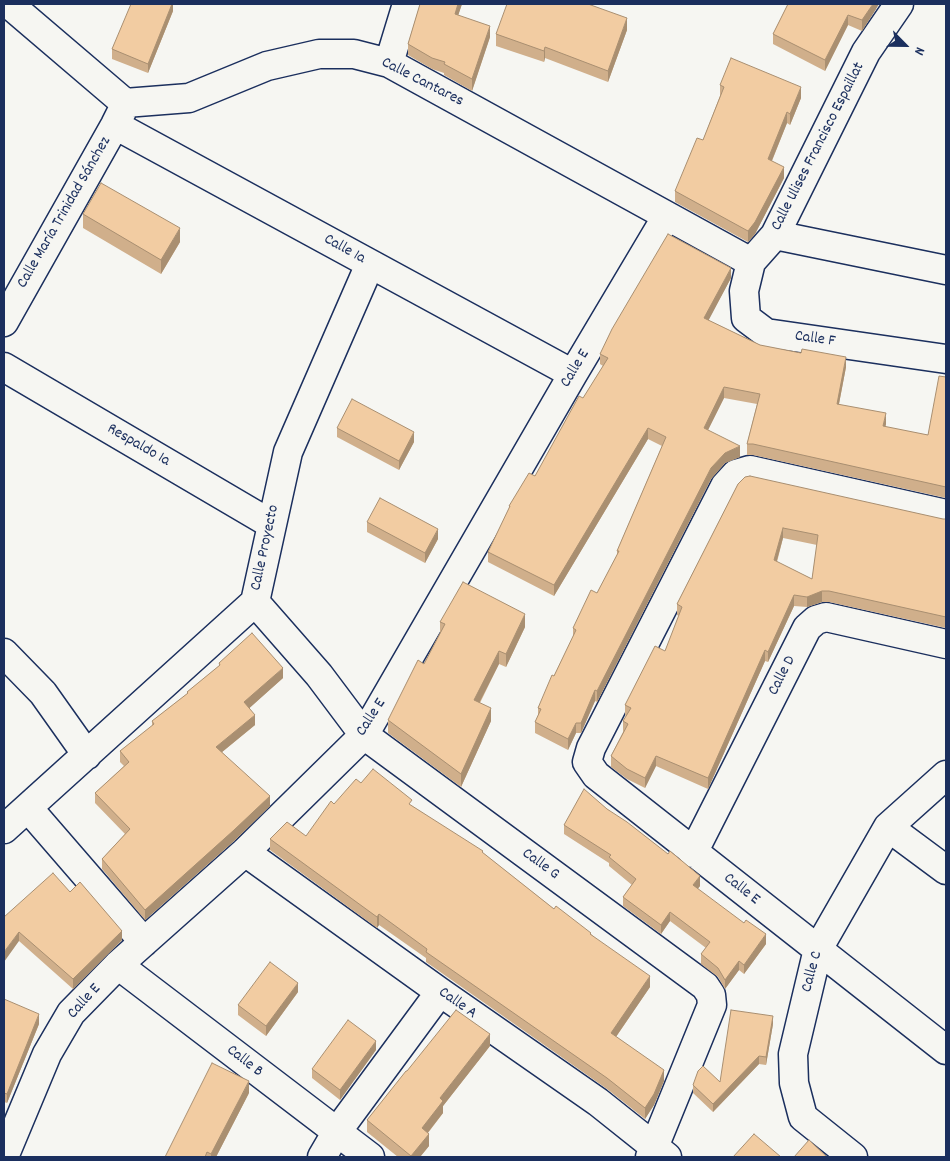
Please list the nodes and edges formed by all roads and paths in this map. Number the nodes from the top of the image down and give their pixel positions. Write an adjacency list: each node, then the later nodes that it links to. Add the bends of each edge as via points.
1 (9, 4): 5 (street)
2 (406, 4): 4 (street)
3 (899, 4): 7 (street, Calle Ulises Francisco Espaillat, via 866,52)
4 (389, 63): 5 (street, Calle Cantares, via 354,54 318,54 267,66 189,98); 6 (street, Calle Cantares)
5 (120, 114): 9 (street, Calle 1a); 11 (street, Calle María Trinidad Sánchez)
6 (666, 216): 8 (street, Calle Cantares); 14 (street, Calle E)
7 (775, 236): 8 (street, Calle Ulises Francisco Espaillat); 10 (street)
8 (751, 262): 12 (street, Calle F, via 744,291 746,318 766,334)
9 (370, 264): 14 (street, Calle 1a); 16 (street, Calle Proyecto, via 288,452)
10 (946, 270)
11 (4, 322)
12 (946, 359)
13 (4, 368): 16 (street, Respaldo 1a)
14 (573, 374): 20 (street, Calle E)
15 (946, 514): 27 (street, Calle E, via 750,470 736,474 725,486 591,748 588,762 596,776)
16 (271, 524): 17 (street, Calle Proyecto)
17 (255, 602): 20 (street, Calle G); 21 (street, Calle Proyecto)
18 (946, 644): 27 (street, Calle D, via 826,617 816,620 807,628)
19 (4, 653): 21 (street, via 43,693)
20 (364, 735): 26 (street, Calle E); 35 (street, Calle G, via 705,986 711,995 712,1005)
21 (87, 755): 23 (street, Calle Proyecto)
22 (946, 775): 24 (street, Calle C)
23 (28, 808): 25 (street, Calle Proyecto); 29 (street)
24 (888, 827): 28 (street); 30 (street, Calle C)
25 (4, 829)
26 (245, 852): 29 (street, Calle E); 32 (street, Calle A)
27 (693, 853): 30 (street, Calle E)
28 (946, 870)
29 (144, 942): 31 (street, Calle E)
30 (818, 949): 33 (street, Calle E); 39 (street, Calle C, via 792,1054 794,1083 803,1117)
31 (118, 965): 34 (street, Calle B); 36 (street, Calle E, via 71,1013 47,1054)
32 (440, 992): 34 (street); 35 (street, Calle A, via 598,1102)
33 (946, 1050)
34 (336, 1133): 37 (street); 38 (street, Calle B)
35 (658, 1154)
36 (4, 1157)
37 (322, 1157)
38 (370, 1157)
39 (853, 1157)

